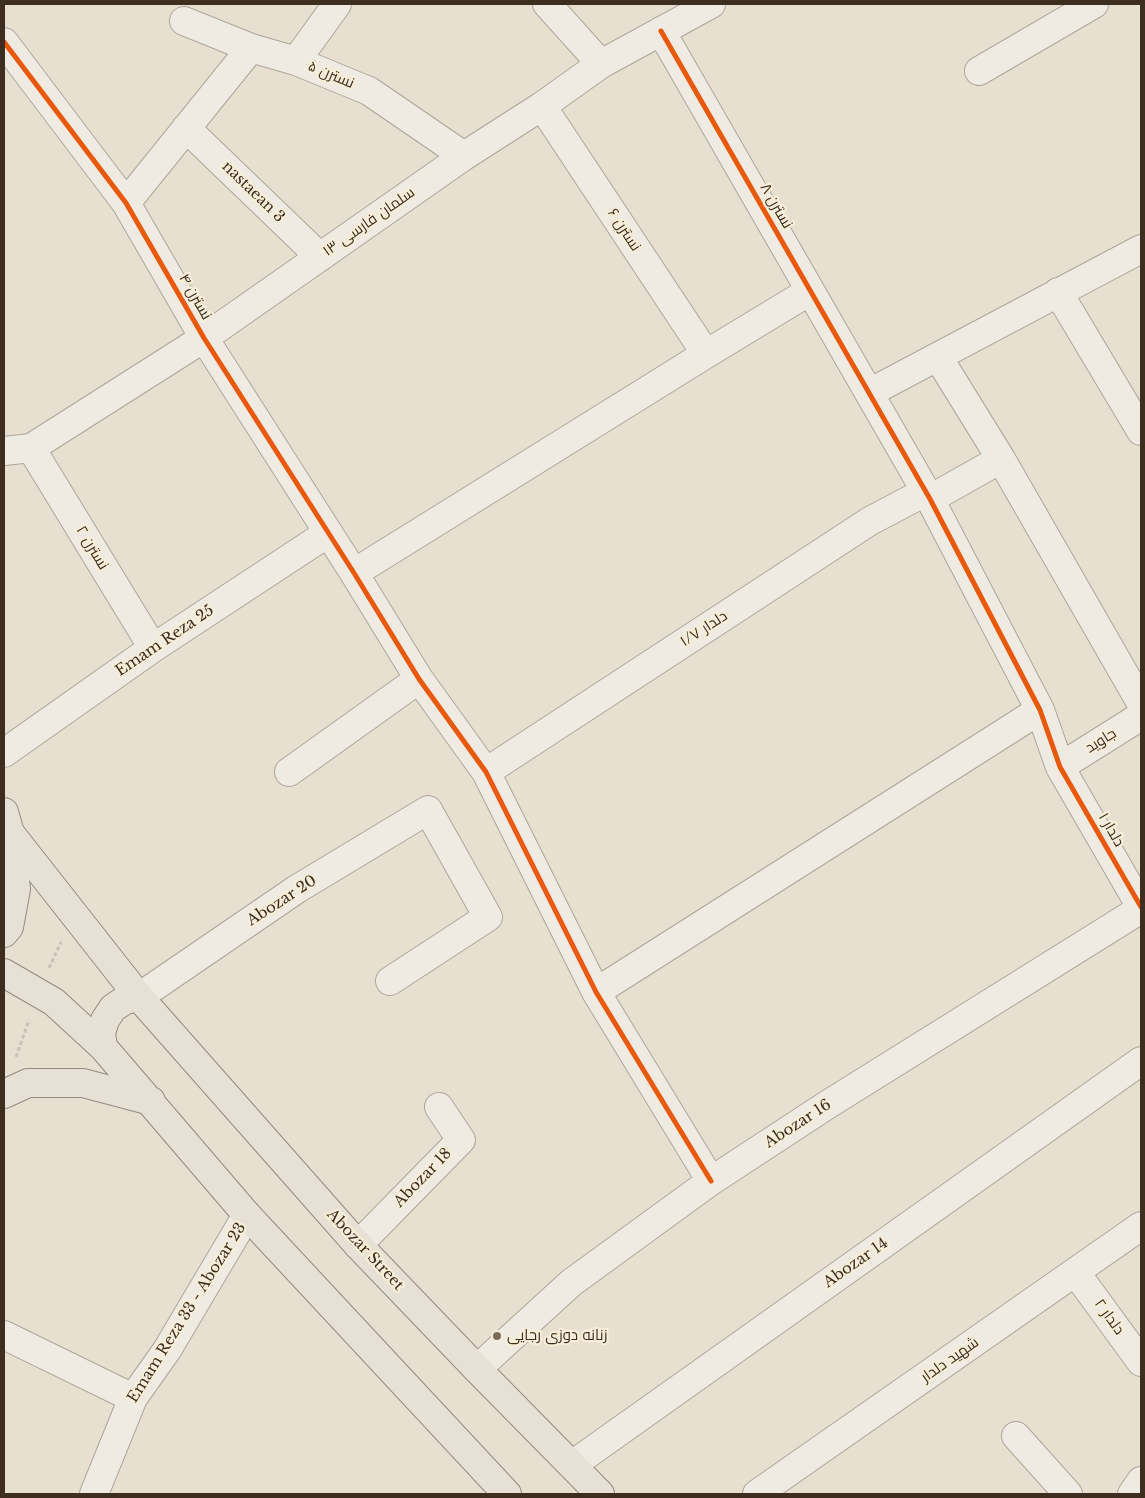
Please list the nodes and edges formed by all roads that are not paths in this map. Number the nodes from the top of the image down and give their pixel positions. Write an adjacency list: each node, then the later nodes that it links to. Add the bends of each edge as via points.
1 (338, 4): 9 (street)
2 (547, 4): 10 (street)
3 (707, 5): 6 (street, ۱۳ سلمان فارسی)
4 (1084, 6): 11 (street)
5 (184, 21): 8 (street, نسترن ۵)
6 (661, 30): 10 (street, ۱۳ سلمان فارسی); 18 (street, نسترن ۸)
7 (4, 42): 15 (street, نسترن ۴)
8 (251, 48): 9 (street, نسترن ۵); 13 (street)
9 (296, 61): 14 (street, نسترن ۵, via 369,91)
10 (601, 64): 12 (street, ۱۳ سلمان فارسی)
11 (979, 72)
12 (542, 106): 14 (street, ۱۳ سلمان فارسی); 21 (street, نسترن ۶)
13 (186, 128): 15 (street); 17 (street, nastaean 3)
14 (464, 156): 17 (street, ۱۳ سلمان فارسی)
15 (126, 203): 20 (street, نسترن ۴)
16 (1141, 248): 19 (street)
17 (320, 257): 20 (street, ۱۳ سلمان فارسی)
18 (810, 291): 21 (street); 23 (street, نسترن ۸)
19 (1058, 292): 22 (street); 24 (street)
20 (204, 338): 25 (street, ۱۳ سلمان فارسی); 29 (street, نسترن ۴)
21 (706, 354): 30 (street)
22 (938, 357): 23 (street); 27 (street)
23 (869, 393): 28 (street, نسترن ۸)
24 (1141, 431)
25 (31, 448): 26 (street); 31 (street, نسترن ۲)
26 (4, 451)
27 (1001, 459): 28 (street, دلدار ۱/۷); 33 (street)
28 (928, 496): 34 (street, دلدار ۱); 39 (street, دلدار ۱/۷, via 870,522)
29 (328, 533): 30 (street, نسترن ۴); 31 (street, Emam Reza 25)
30 (354, 573): 32 (street, نسترن ۴)
31 (153, 648): 36 (street, Emam Reza 25)
32 (419, 679): 38 (street); 39 (street, نسترن ۴)
33 (1141, 703)
34 (1040, 710): 37 (street, دلدار ۱); 45 (street)
35 (1141, 716): 37 (street, جاوید)
36 (4, 753)
37 (1060, 767): 41 (street, دلدار ۱)
38 (289, 772)
39 (486, 772): 45 (street, نسترن ۴)
40 (7, 823): 42 (main road, via 16,889 9,927); 46 (main road, Abozar Street)
41 (1141, 908): 52 (street, Abozar 16)
42 (4, 933)
43 (4, 973): 47 (main road, via 54,1002)
44 (390, 981): 46 (street, Abozar 20, via 488,917 428,810 297,889)
45 (596, 992): 52 (street, نسترن ۴)
46 (139, 997): 47 (main road, via 125,1000 113,1008 101,1033); 55 (main road, Abozar Street)
47 (103, 1047): 50 (main road)
48 (1141, 1061): 62 (street, Abozar 14)
49 (4, 1094): 50 (main road, via 28,1083 83,1083)
50 (151, 1101): 53 (main road)
51 (439, 1106): 55 (street, Abozar 18, via 461,1140)
52 (711, 1181): 59 (street, Abozar 16, via 571,1283)
53 (247, 1215): 60 (street, Emam Reza 33 - Abozar 23, via 166,1350); 65 (main road)
54 (1141, 1226): 56 (street, شهید دلدار)
55 (358, 1245): 59 (main road, Abozar Street)
56 (1076, 1272): 58 (street, دلدار ۲); 67 (street, شهید دلدار)
57 (4, 1335): 60 (street)
58 (1141, 1362)
59 (477, 1369): 62 (main road, Abozar Street)
60 (133, 1398): 64 (street, Emam Reza 33 - Abozar 23)
61 (1016, 1436): 68 (street)
62 (572, 1465): 66 (main road, Abozar Street)
63 (1141, 1481): 69 (street)
64 (94, 1494)
65 (507, 1494)
66 (600, 1494)
67 (757, 1494)
68 (1068, 1494)
69 (1132, 1494)

